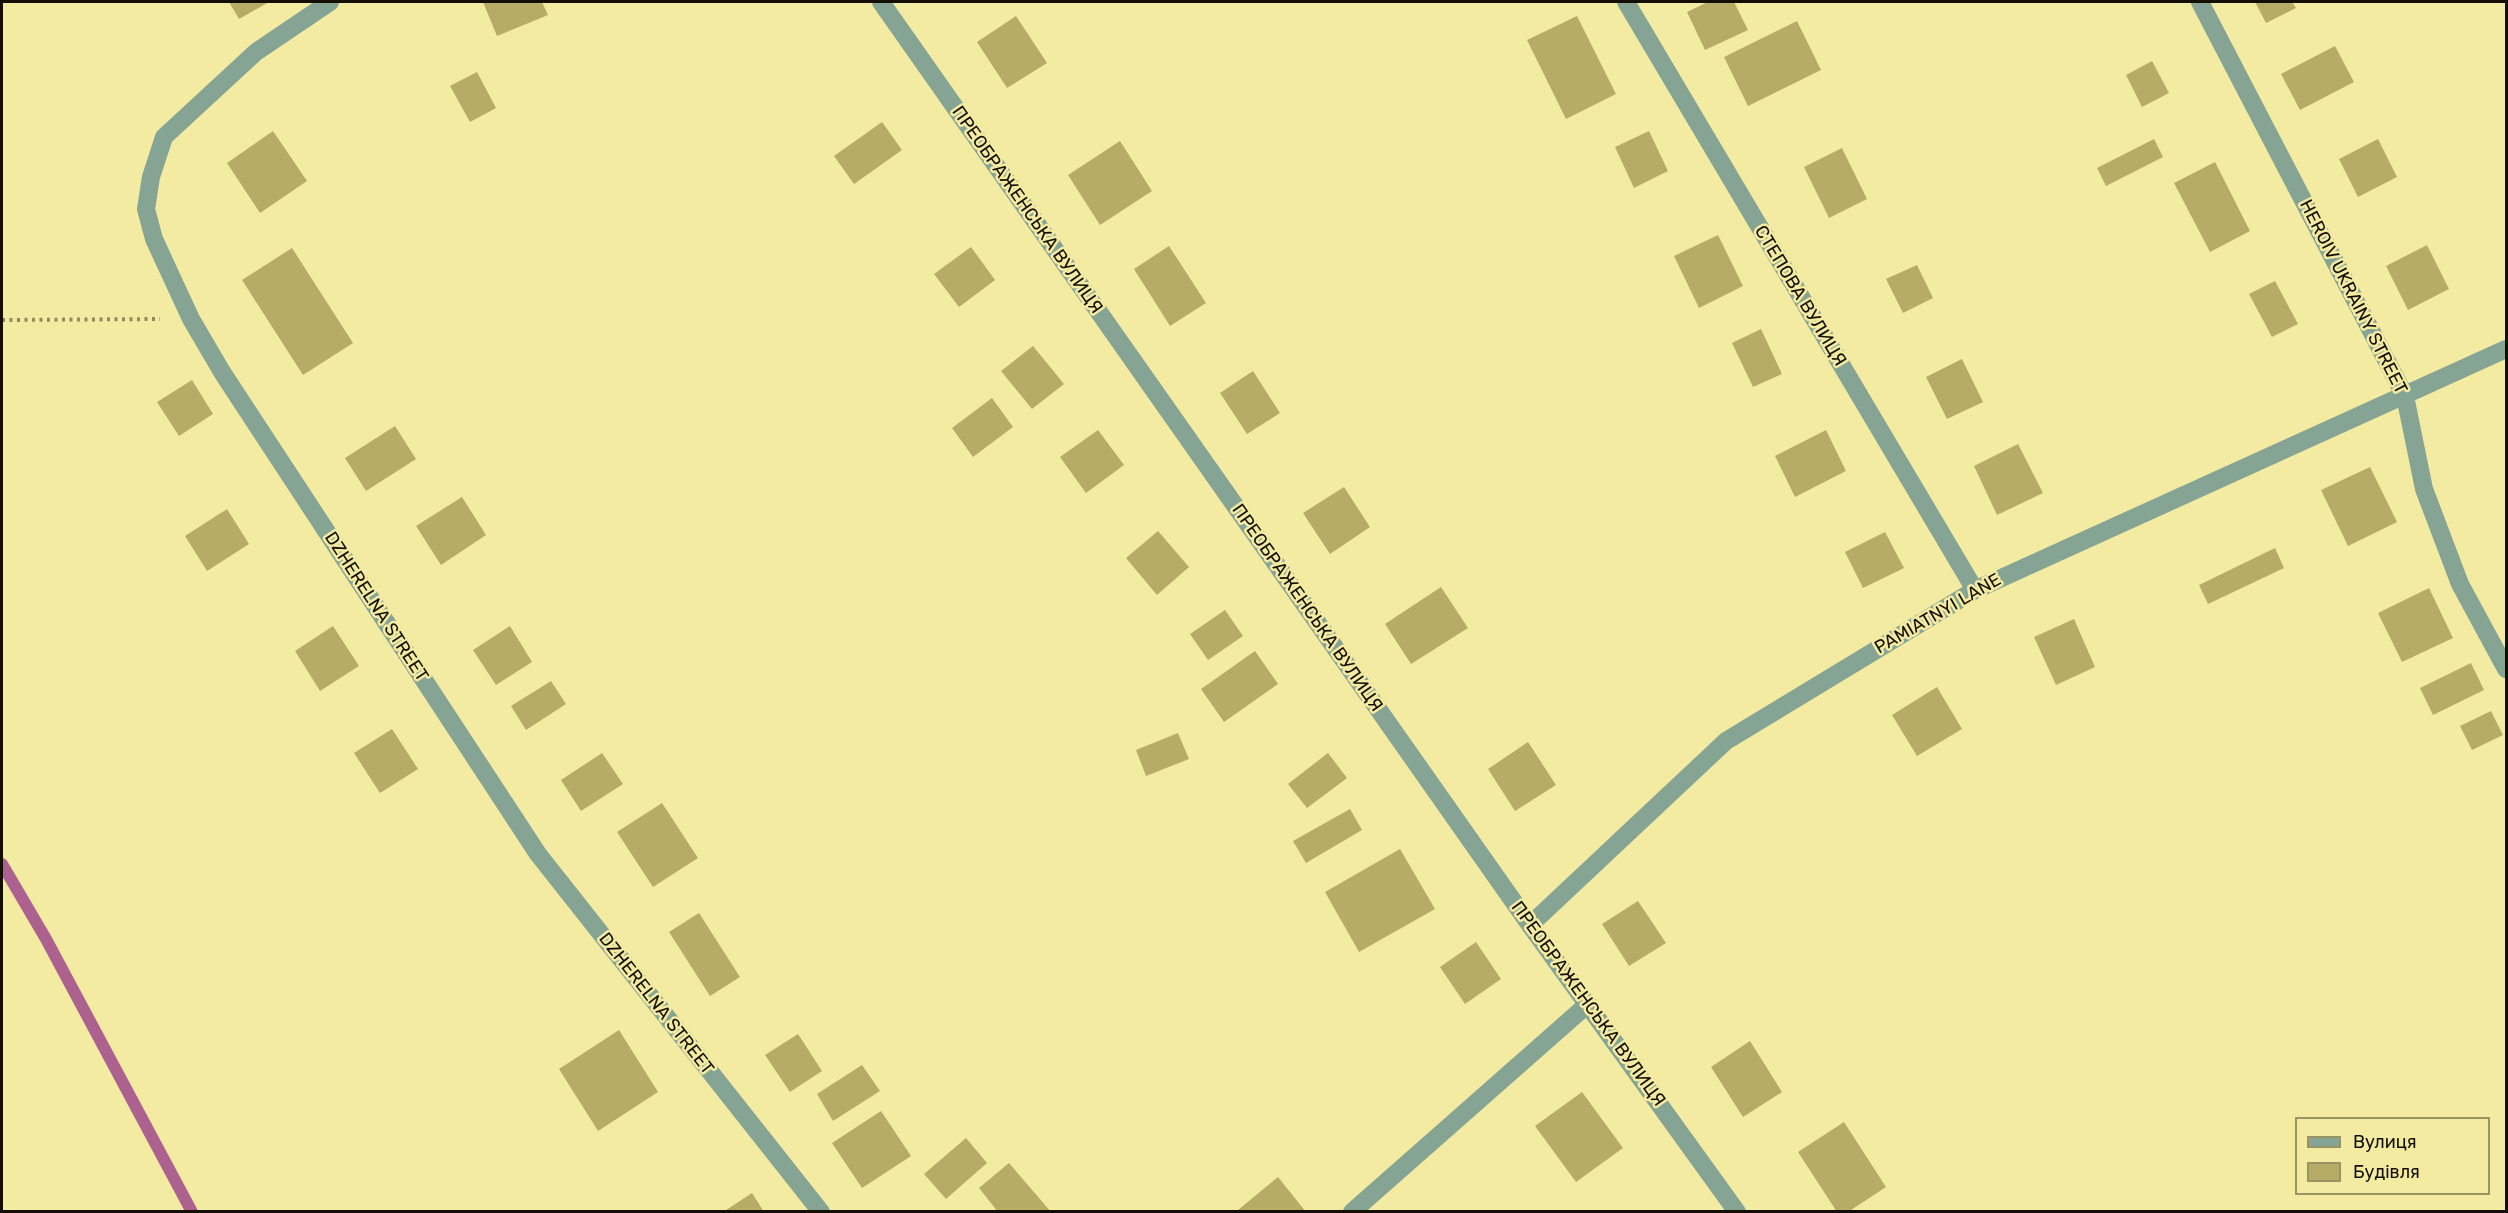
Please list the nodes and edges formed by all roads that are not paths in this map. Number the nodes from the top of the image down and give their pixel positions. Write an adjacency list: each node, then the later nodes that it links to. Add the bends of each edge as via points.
1 (330, 2): 11 (street, DZHERELNA STREET, via 256,52 164,137 146,209 154,240 191,319 222,372 538,854)
2 (881, 2): 9 (street, ПРЕОБРАЖЕНСЬКА ВУЛИЦЯ)
3 (1626, 2): 7 (street, СТЕПОВА ВУЛИЦЯ)
4 (2200, 2): 6 (street, HEROIV UKRAINY STREET)
5 (2506, 349): 6 (street, PAMIATNYI LANE)
6 (2405, 396): 7 (street, PAMIATNYI LANE); 8 (street, HEROIV UKRAINY STREET, via 2424,489 2460,584)
7 (1975, 590): 9 (street, PAMIATNYI LANE, via 1726,741)
8 (2506, 669)
9 (1530, 925): 10 (street, ПРЕОБРАЖЕНСЬКА ВУЛИЦЯ)
10 (1588, 1004): 12 (street); 13 (street, ПРЕОБРАЖЕНСЬКА ВУЛИЦЯ)
11 (820, 1212)
12 (1352, 1212)
13 (1737, 1212)

